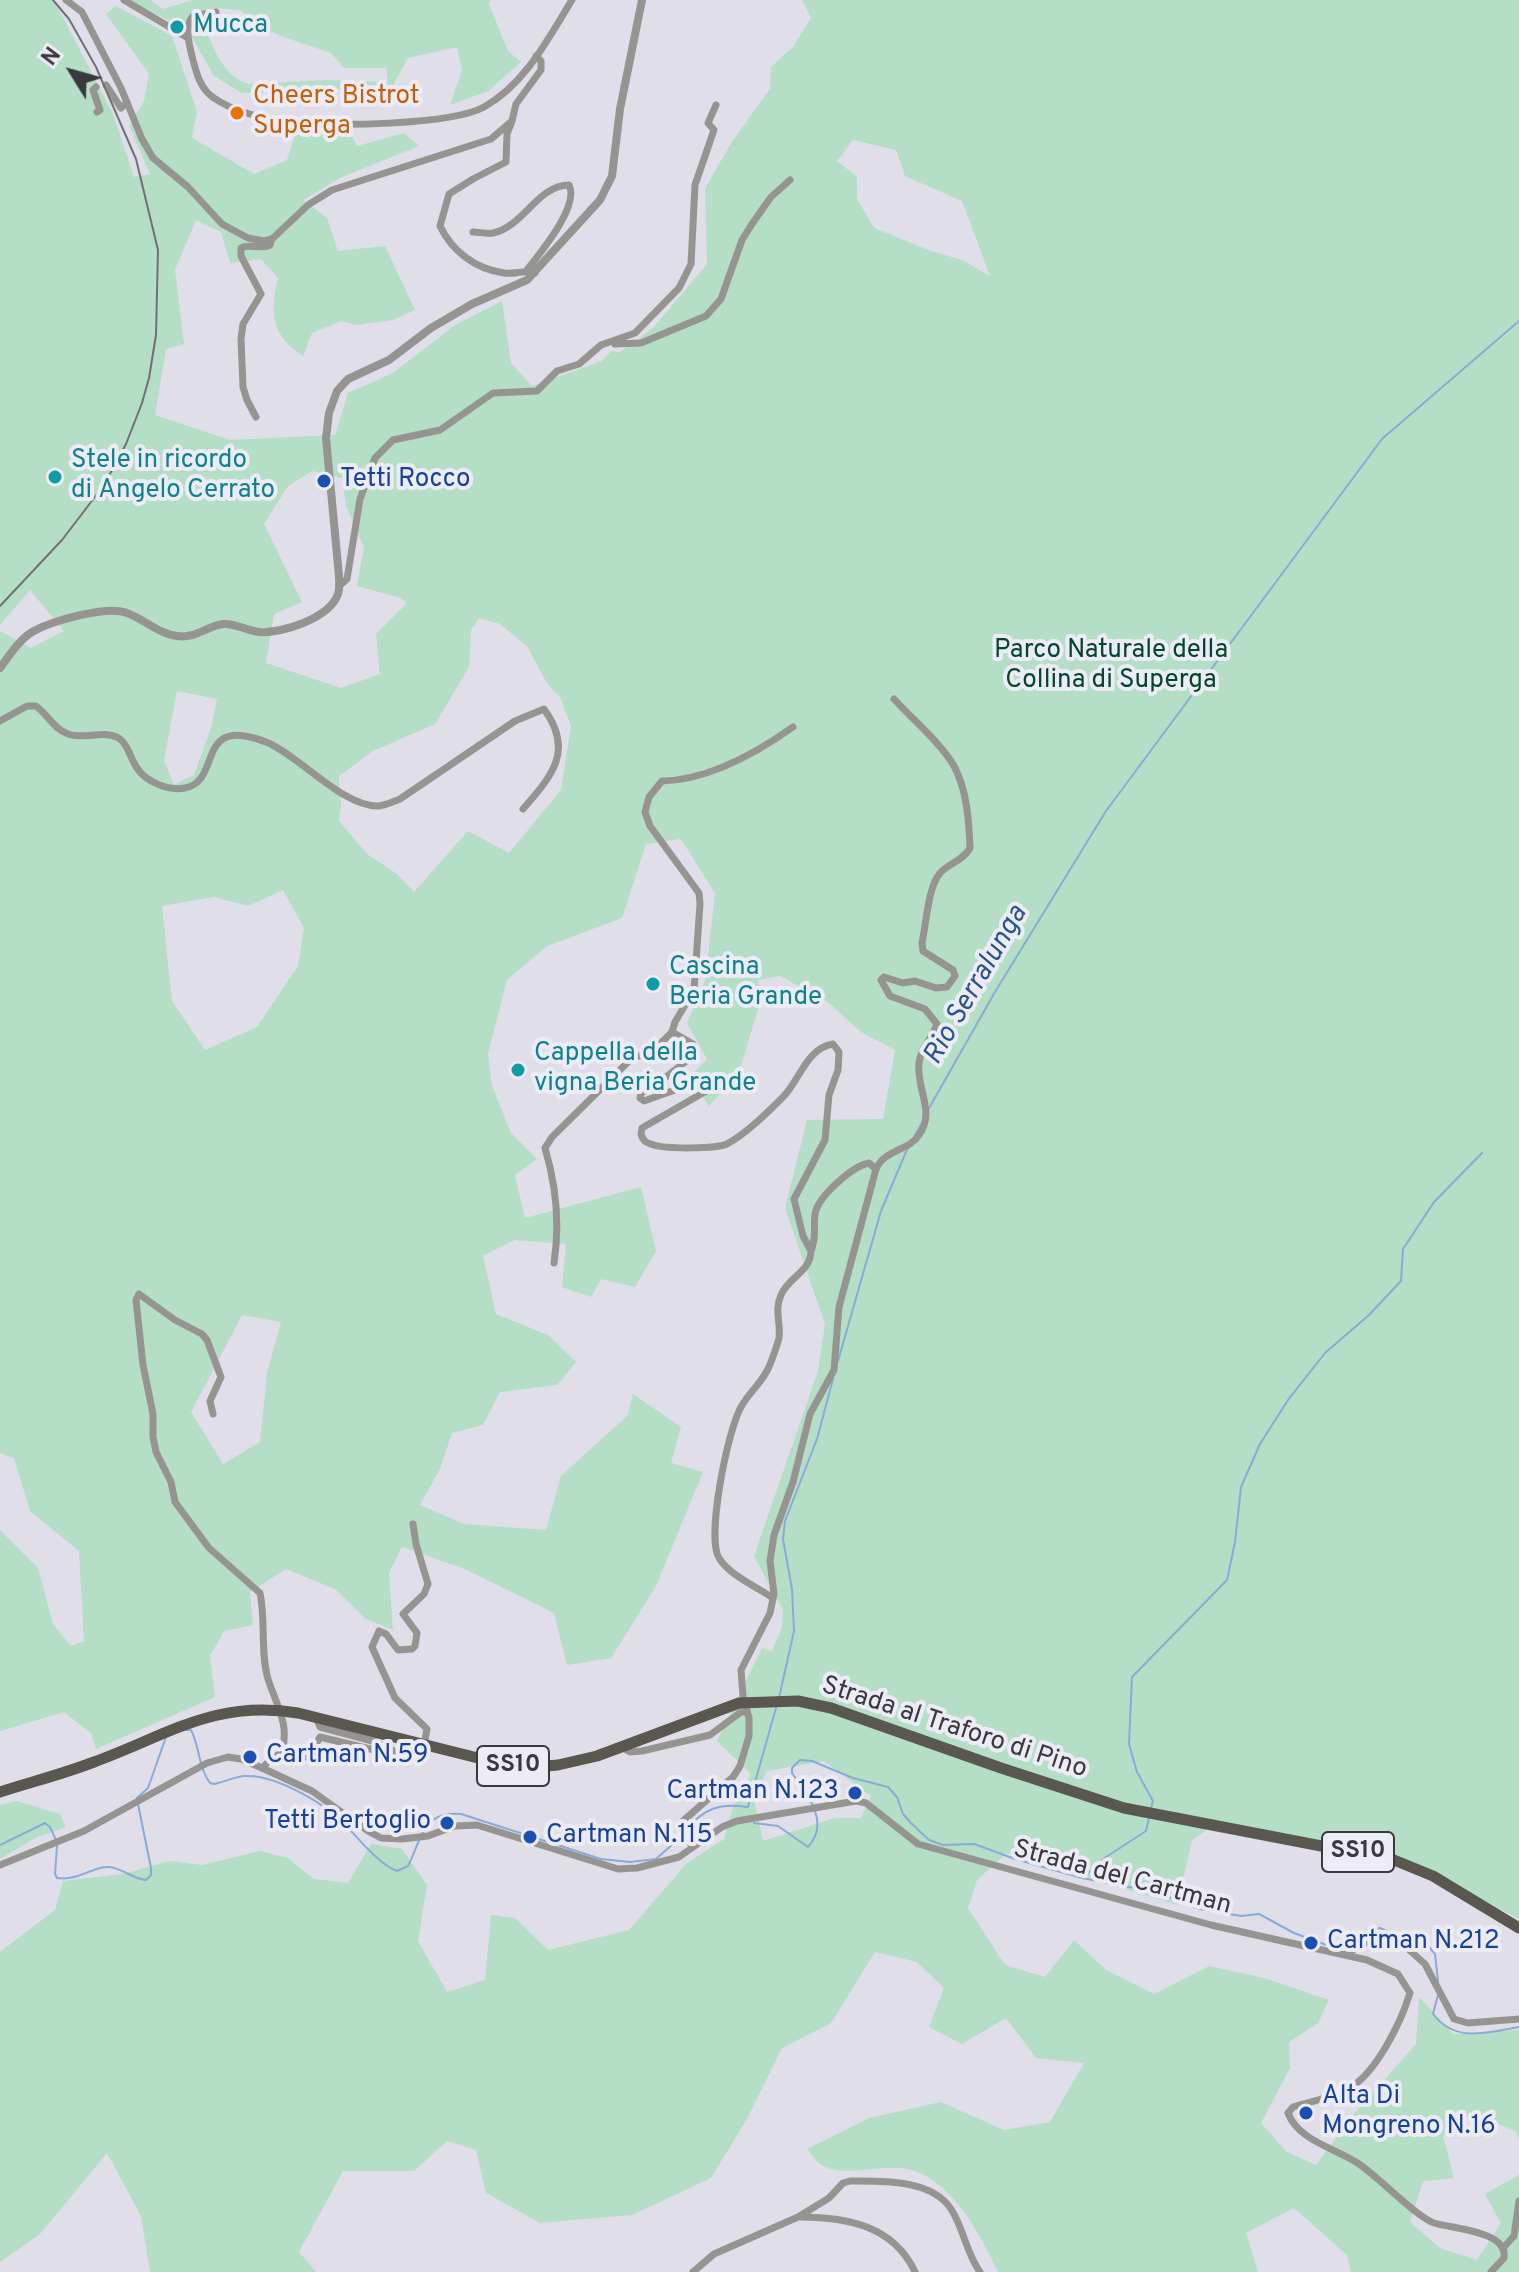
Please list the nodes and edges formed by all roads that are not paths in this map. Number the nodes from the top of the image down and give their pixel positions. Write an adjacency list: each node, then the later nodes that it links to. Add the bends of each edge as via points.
1 (66, 0): 10 (street, via 82,12)
2 (124, 0): 6 (street)
3 (572, 0): 7 (street)
4 (642, 0): 17 (street, via 612,176 600,200)
5 (216, 12): 6 (street, via 193,16)
6 (188, 38): 7 (street, via 201,84 213,98 263,116 308,123 460,116 483,108 509,88)
7 (536, 56): 13 (street, via 541,70 516,104)
8 (106, 85): 10 (street, via 121,108)
9 (96, 87): 12 (street)
10 (127, 102): 16 (street, via 153,158 222,224 248,238)
11 (716, 105): 18 (street, via 708,123 714,130 695,185 691,264 679,288 635,333)
12 (97, 112)
13 (512, 121): 16 (street, via 491,139 332,190); 17 (street, via 506,162 449,194 440,226 464,257 506,274)
14 (790, 180): 18 (street, via 747,232 721,299 706,316 641,343)
15 (473, 232): 17 (street, via 494,233 551,189 569,185 572,193 560,223)
16 (272, 239): 19 (street, via 265,247 241,248 261,294 243,324 241,339 243,387)
17 (531, 271): 20 (street, via 516,287 489,295 431,328 404,351 348,379 337,391 326,438)
18 (601, 345): 20 (street, via 579,364 557,371 537,391 493,393 440,430 393,440 375,458 360,499 347,579)
19 (256, 417)
20 (339, 586): 21 (street, via 323,611 274,632 220,624 179,637 125,612 90,612 33,631)
21 (0, 668)
22 (894, 699): 27 (street, via 955,769 968,813 970,848 934,883 922,943 929,957 955,972 952,983 936,988 881,980 890,996 925,1009 937,1024 919,1064 929,1110 921,1133 879,1161)
23 (0, 721): 25 (street, via 36,706 68,734 115,736 143,776 182,789 199,779 220,739 250,738 279,749 353,801 385,806 515,721 544,709 561,749)
24 (793, 727): 26 (street, via 712,772 662,781 649,797 645,812 650,826 699,893 694,990)
25 (523, 809)
26 (672, 1032): 28 (street, via 693,1044 695,1054 640,1098 700,1081 713,1084 642,1128 642,1139 657,1147 723,1146 786,1094 813,1055 827,1045 837,1046 838,1070 829,1095 825,1140 794,1199); 29 (street, via 650,1054 633,1057 545,1148 556,1195)
27 (876, 1169): 28 (street, via 869,1163 859,1165 821,1199); 32 (street, via 839,1307 834,1370 810,1414 774,1535)
28 (811, 1251): 32 (street, via 802,1272 781,1294 779,1337 771,1362 730,1431 716,1521 718,1557)
29 (554, 1263)
30 (213, 1414): 36 (street, via 210,1401 221,1377 207,1340 139,1294 156,1452 178,1508 212,1552 260,1593 265,1663 283,1719)
31 (413, 1524): 37 (street, via 428,1584 403,1614 417,1633 415,1646 398,1650 379,1631 372,1647 395,1698 427,1729 421,1758)
32 (773, 1598): 33 (street, via 741,1670)
33 (746, 1712): 35 (street, via 710,1735 642,1751); 40 (street, via 749,1736 740,1766 683,1821)
34 (316, 1717): 35 (main road, Strada al Traforo di Pino / SS10, via 517,1766 578,1762); 37 (street, via 320,1727 376,1742); 39 (main road, Strada al Traforo di Pino / SS10, via 271,1708 234,1710)
35 (621, 1747): 42 (main road, Strada al Traforo di Pino / SS10, via 724,1707 798,1701 1124,1808 1394,1860 1433,1876)
36 (282, 1751): 37 (street, via 317,1761 321,1754 316,1743 324,1737); 38 (street)
37 (408, 1758)
38 (262, 1768): 40 (street, Strada del Cartman, via 312,1791 381,1838 428,1836 477,1825 618,1869 679,1857); 41 (street, Strada del Cartman, via 228,1757 207,1763 64,1840)
39 (0, 1792)
40 (692, 1846): 43 (street, Strada del Cartman, via 745,1820 856,1801 866,1803 918,1844 954,1856 1211,1925)
41 (0, 1865)
42 (1519, 1928)
43 (1346, 1954): 44 (street, via 1365,1943 1393,1942 1425,1964 1454,2019); 47 (street, Strada del Cartman, via 1398,1974 1410,1993 1406,2006 1373,2067 1348,2089 1293,2107 1288,2113 1291,2123 1357,2162 1430,2222 1480,2233)
44 (1519, 2019)
45 (1519, 2201): 47 (street, via 1514,2236)
46 (798, 2217): 48 (street, via 714,2254); 49 (street, via 863,2225 906,2253); 50 (street, via 843,2183 908,2183 951,2208)
47 (1504, 2247): 51 (street, via 1502,2263)
48 (693, 2272)
49 (915, 2272)
50 (980, 2272)
51 (1491, 2272)

